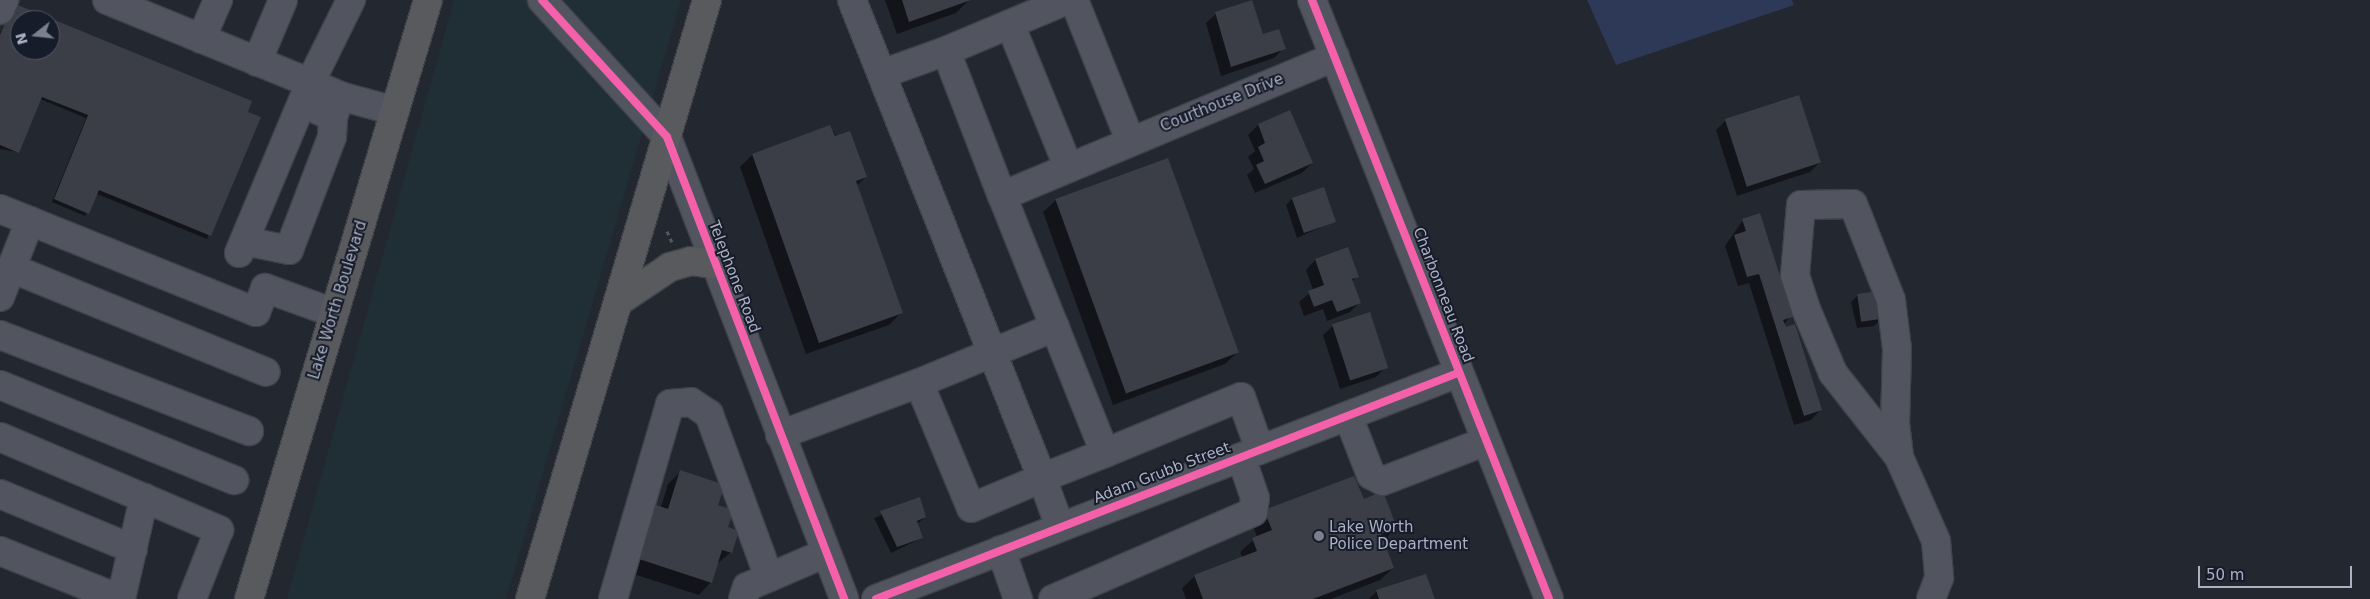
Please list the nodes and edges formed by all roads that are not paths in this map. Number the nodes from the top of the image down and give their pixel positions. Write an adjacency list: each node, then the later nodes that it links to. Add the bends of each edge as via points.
1 (4, 0): 14 (street)
2 (107, 0): 13 (street)
3 (218, 0): 16 (street)
4 (283, 0): 19 (street)
5 (351, 0): 21 (street)
6 (428, 0): 23 (highway, Lake Worth Boulevard)
7 (542, 0): 24 (street, Telephone Road)
8 (708, 0): 24 (highway)
9 (852, 0): 20 (street)
10 (1067, 0): 15 (street)
11 (1074, 0): 25 (street)
12 (1312, 0): 18 (street, Charbonneau Road)
13 (148, 8): 16 (street)
14 (0, 10)
15 (1010, 24): 17 (street); 26 (street)
16 (201, 39): 19 (street)
17 (946, 51): 20 (street); 27 (street)
18 (1335, 57): 25 (street, Courthouse Drive); 39 (street, Charbonneau Road)
19 (257, 62): 21 (street)
20 (882, 74): 37 (street)
21 (306, 92): 22 (street); 22 (street, via 242,247 289,250 332,137)
22 (336, 107): 23 (street)
23 (395, 111): 34 (highway, Lake Worth Boulevard)
24 (667, 137): 30 (street, Telephone Road); 33 (highway)
25 (1120, 144): 26 (street, Courthouse Drive)
26 (1068, 166): 27 (street, Courthouse Drive)
27 (1002, 196): 35 (street)
28 (0, 209): 29 (street)
29 (30, 221): 31 (street); 34 (street, via 256,312 265,288)
30 (713, 264): 33 (highway, via 691,261 670,268); 44 (street, Telephone Road)
31 (11, 268): 32 (street); 38 (street)
32 (0, 297)
33 (618, 302): 63 (highway)
34 (334, 313): 62 (highway, Lake Worth Boulevard)
35 (1055, 327): 37 (street); 47 (street)
36 (0, 335): 43 (street)
37 (992, 353): 40 (street); 50 (street)
38 (266, 372)
39 (1458, 373): 42 (street, Adam Grubb Street); 46 (street, Charbonneau Road)
40 (919, 383): 44 (street); 50 (street, via 971,508)
41 (0, 385): 51 (street)
42 (1348, 416): 46 (street, via 1371,475 1383,481); 48 (street, Adam Grubb Street)
43 (249, 431)
44 (780, 435): 58 (street, Telephone Road)
45 (0, 436): 53 (street)
46 (1486, 441): 70 (street, Charbonneau Road)
47 (1105, 453): 48 (street, via 1242,397); 50 (street)
48 (1250, 453): 54 (street, Adam Grubb Street); 69 (street, via 1255,498 1253,512)
49 (1900, 457): 49 (street, via 1891,300 1876,260 1853,204 1801,204 1795,275 1806,310 1833,372); 71 (street, via 1936,541 1939,578)
50 (1042, 478): 54 (street)
51 (234, 480)
52 (0, 494): 55 (street)
53 (144, 498): 55 (street); 61 (street, via 218,530)
54 (1060, 527): 56 (street, Adam Grubb Street)
55 (133, 549): 60 (street)
56 (1001, 550): 67 (street, Adam Grubb Street); 68 (street)
57 (0, 551): 60 (street)
58 (826, 553): 59 (street); 66 (street, Telephone Road)
59 (769, 577): 64 (street, via 709,414 691,402 670,404); 65 (street, via 747,587)
60 (120, 599)
61 (192, 599)
62 (249, 599)
63 (530, 599)
64 (613, 599)
65 (743, 599)
66 (844, 599)
67 (876, 599)
68 (1018, 599)
69 (1053, 599)
70 (1549, 599)
71 (1931, 599)

